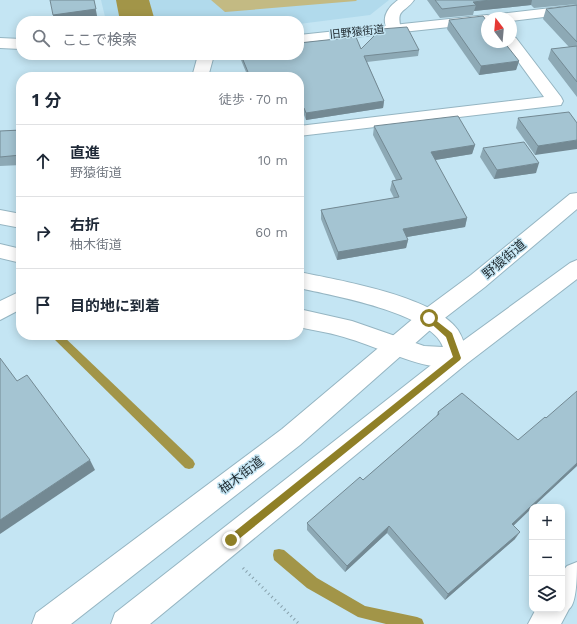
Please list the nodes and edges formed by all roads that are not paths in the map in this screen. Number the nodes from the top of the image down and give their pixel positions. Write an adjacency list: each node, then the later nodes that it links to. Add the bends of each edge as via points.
1 (407, 0): 5 (main road, via 394,10 391,16)
2 (577, 9): 3 (main road)
3 (517, 16)
4 (481, 20): 5 (main road, 旧野猿街道)
5 (394, 29): 6 (main road, 旧野猿街道)
6 (304, 38)
7 (0, 43): 8 (main road)
8 (16, 44)
9 (516, 48): 12 (main road, via 555,101)
10 (205, 60): 11 (main road)
11 (201, 72)
12 (304, 131)
13 (577, 198): 22 (main road, 野猿街道)
14 (0, 217): 15 (main road)
15 (16, 220)
16 (0, 251): 17 (main road)
17 (16, 255)
18 (577, 268): 25 (main road)
19 (304, 281): 22 (main road, via 367,295)
20 (16, 302): 21 (main road)
21 (0, 311)
22 (429, 318): 24 (main road, 柚木街道); 25 (main road, via 449,335)
23 (304, 319): 24 (main road, via 352,330)
24 (396, 346): 25 (main road, via 424,355); 29 (main road, 柚木街道, via 290,437)
25 (457, 358): 30 (main road)
26 (577, 576): 27 (main road)
27 (565, 593)
28 (552, 612): 31 (main road)
29 (47, 624)
30 (126, 624)
31 (543, 624)

